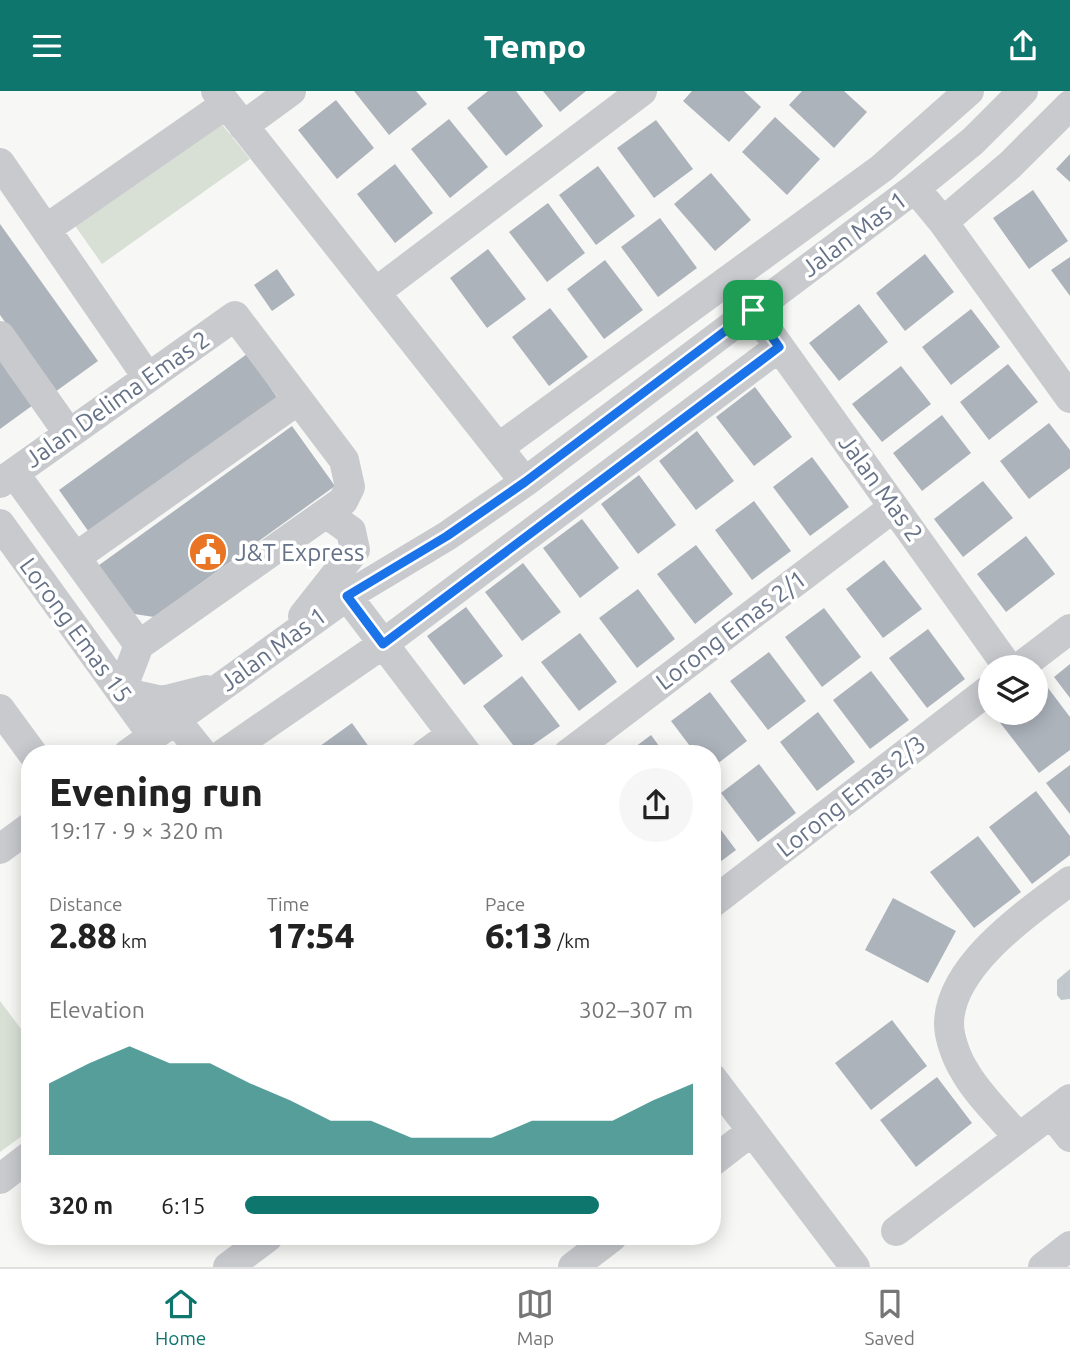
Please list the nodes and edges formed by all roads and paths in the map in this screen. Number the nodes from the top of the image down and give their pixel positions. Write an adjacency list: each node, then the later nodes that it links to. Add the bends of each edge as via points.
1 (291, 91): 6 (street)
2 (642, 91): 11 (street)
3 (969, 91): 19 (street, via 882,168)
4 (1023, 91): 8 (street, Jalan Mas 1, via 974,141)
5 (1070, 105): 9 (street)
6 (228, 107): 10 (street); 11 (street)
7 (0, 163): 10 (street)
8 (915, 188): 9 (street); 12 (street, Jalan Mas 1)
9 (943, 222): 16 (street)
10 (46, 229): 15 (street)
11 (376, 292): 19 (street)
12 (753, 310): 14 (street, Jalan Mas 2); 21 (street, Jalan Mas 1)
13 (0, 336): 18 (street)
14 (779, 347): 23 (street, Jalan Mas 2); 29 (street)
15 (148, 378): 17 (street, Jalan Delima Emas 2, via 234,316); 18 (street, Jalan Delima Emas 2)
16 (1066, 385)
17 (298, 400): 22 (street, via 344,460 350,487); 25 (street)
18 (69, 434): 20 (street, Jalan Delima Emas 2)
19 (498, 448): 21 (street)
20 (7, 478): 25 (street)
21 (525, 482): 26 (street, Jalan Mas 1)
22 (335, 507): 28 (street, via 351,531 355,550); 30 (street)
23 (894, 507): 31 (street, Jalan Mas 2); 43 (street, Lorong Emas 2/1)
24 (0, 525): 34 (street, Lorong Emas 15)
25 (76, 557): 30 (street)
26 (347, 596): 28 (street, Jalan Mas 1); 29 (street)
27 (1070, 629): 32 (street)
28 (284, 641): 33 (street, Jalan Mas 1)
29 (383, 644): 38 (street); 42 (street)
30 (139, 645): 34 (street)
31 (999, 655)
32 (1036, 655)
33 (221, 686): 34 (street, via 162,701); 37 (street, Jalan Mas 1)
34 (121, 692): 37 (street, Lorong Emas 15)
35 (978, 698): 47 (street, Lorong Emas 2/3)
36 (0, 709): 39 (street)
37 (164, 727): 40 (street, Jalan Mas 1); 41 (street, Lorong Emas 15)
38 (459, 744)
39 (26, 745)
40 (140, 745)
41 (190, 745)
42 (258, 745)
43 (580, 745)
44 (21, 834): 45 (street)
45 (0, 849)
46 (1070, 881): 52 (street, via 1021,918 975,962 956,995 949,1025 964,1071)
47 (721, 896)
48 (721, 1090): 50 (street)
49 (1060, 1105): 51 (street); 52 (street)
50 (752, 1131): 53 (street); 62 (street)
51 (1070, 1136)
52 (1018, 1137): 56 (street)
53 (721, 1155)
54 (21, 1163): 55 (street)
55 (0, 1179)
56 (896, 1231)
57 (257, 1245): 60 (street)
58 (602, 1245): 61 (street)
59 (1070, 1247): 63 (street)
60 (228, 1267)
61 (573, 1267)
62 (855, 1267)
63 (1043, 1267)

